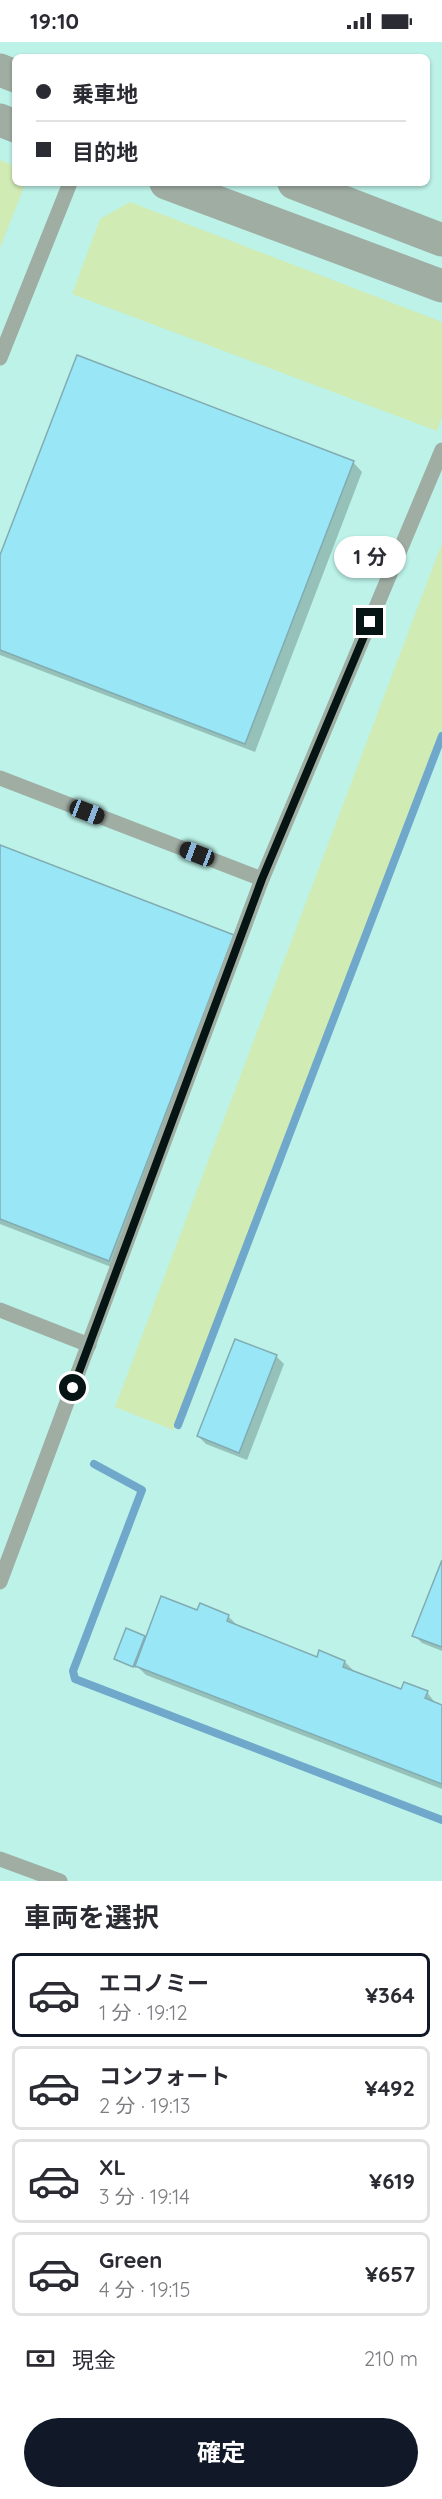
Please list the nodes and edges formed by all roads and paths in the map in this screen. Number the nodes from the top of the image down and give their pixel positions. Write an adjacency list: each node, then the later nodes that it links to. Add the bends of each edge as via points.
1 (69, 186): 6 (lane)
2 (174, 186): 5 (street)
3 (302, 186): 4 (street)
4 (442, 240)
5 (442, 286)
6 (0, 358)
7 (442, 450): 9 (lane)
8 (0, 778): 9 (lane)
9 (262, 879): 11 (lane)
10 (0, 1310): 11 (lane)
11 (89, 1345): 12 (lane)
12 (0, 1582)
13 (0, 1859): 14 (lane)
14 (60, 1881)

